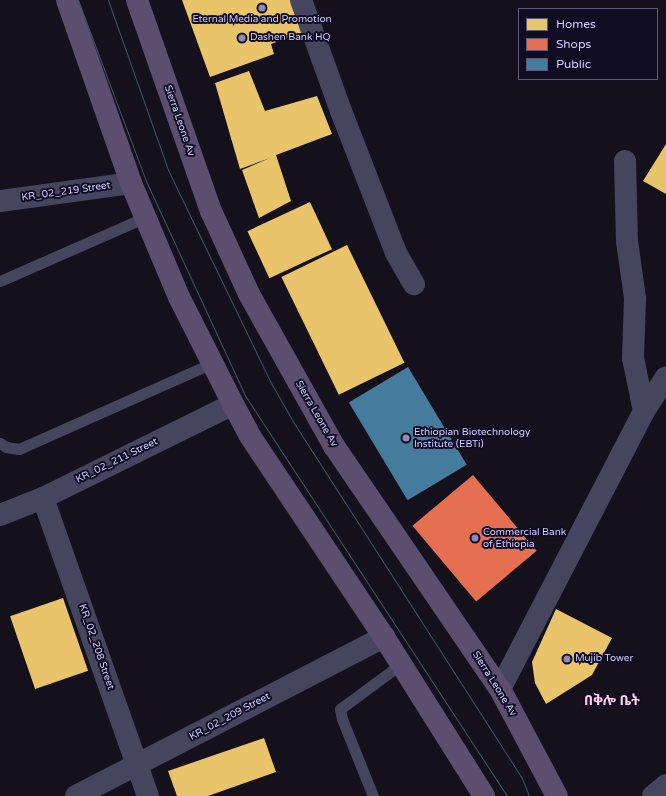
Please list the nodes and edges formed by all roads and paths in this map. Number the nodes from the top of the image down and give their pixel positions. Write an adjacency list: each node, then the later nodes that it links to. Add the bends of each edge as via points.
1 (67, 0): 5 (main road)
2 (137, 0): 19 (main road, Sierra Leone Av, via 211,211 249,294 334,446)
3 (302, 0): 9 (street, via 341,111 396,253)
4 (625, 161): 13 (street, via 626,242 635,298 633,358)
5 (131, 183): 6 (street, KR_02_219 Street); 7 (main road)
6 (0, 201)
7 (146, 217): 8 (lane); 10 (main road, via 179,297)
8 (0, 281)
9 (414, 284)
10 (212, 363): 12 (main road); 14 (lane, via 19,449 6,447)
11 (666, 377): 13 (street)
12 (233, 404): 15 (street, KR_02_211 Street); 17 (main road, via 271,469)
13 (644, 411): 19 (street)
14 (0, 443)
15 (43, 498): 16 (street, KR_02_211 Street); 20 (street, KR_02_208 Street)
16 (0, 515)
17 (384, 637): 18 (main road); 20 (street, KR_02_209 Street)
18 (402, 664): 24 (lane, via 340,709); 25 (main road)
19 (500, 689): 26 (main road, Sierra Leone Av)
20 (138, 766): 22 (street, KR_02_209 Street); 23 (street, KR_02_208 Street)
21 (666, 785): 27 (street)
22 (76, 796)
23 (148, 796)
24 (373, 796)
25 (484, 796)
26 (557, 796)
27 (653, 796)

